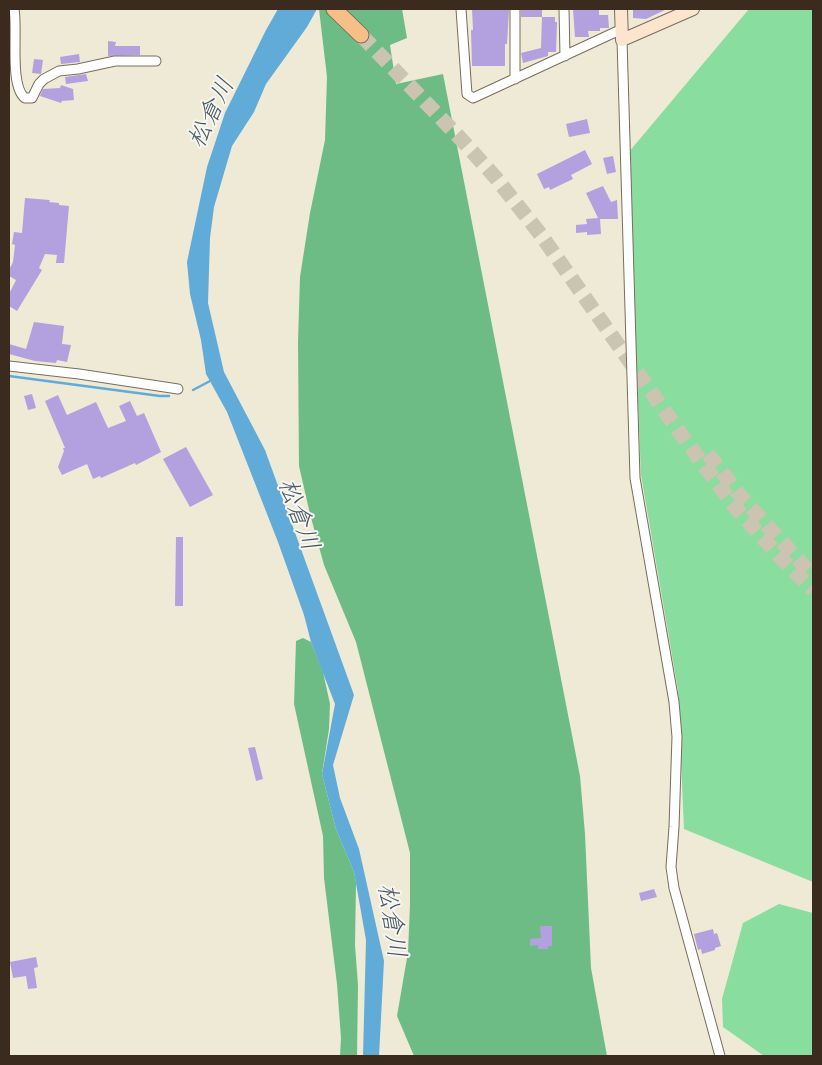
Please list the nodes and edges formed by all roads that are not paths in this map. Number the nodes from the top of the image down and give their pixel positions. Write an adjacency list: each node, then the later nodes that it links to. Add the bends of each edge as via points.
1 (14, 9): 9 (street)
2 (461, 9): 14 (street, via 467,94 476,98)
3 (515, 9): 14 (street)
4 (564, 9): 12 (street)
5 (621, 9): 11 (street)
6 (693, 9): 8 (street)
7 (339, 10): 10 (highway)
8 (676, 12): 11 (street)
9 (13, 27): 13 (street, via 15,72 21,95 25,98 32,98 38,84 58,71 115,61)
10 (364, 32)
11 (622, 34): 12 (street); 17 (street, via 635,478 667,656 677,737 671,867)
12 (565, 56): 14 (street)
13 (156, 61)
14 (515, 79)
15 (9, 366): 16 (street)
16 (178, 389)
17 (720, 1056)

